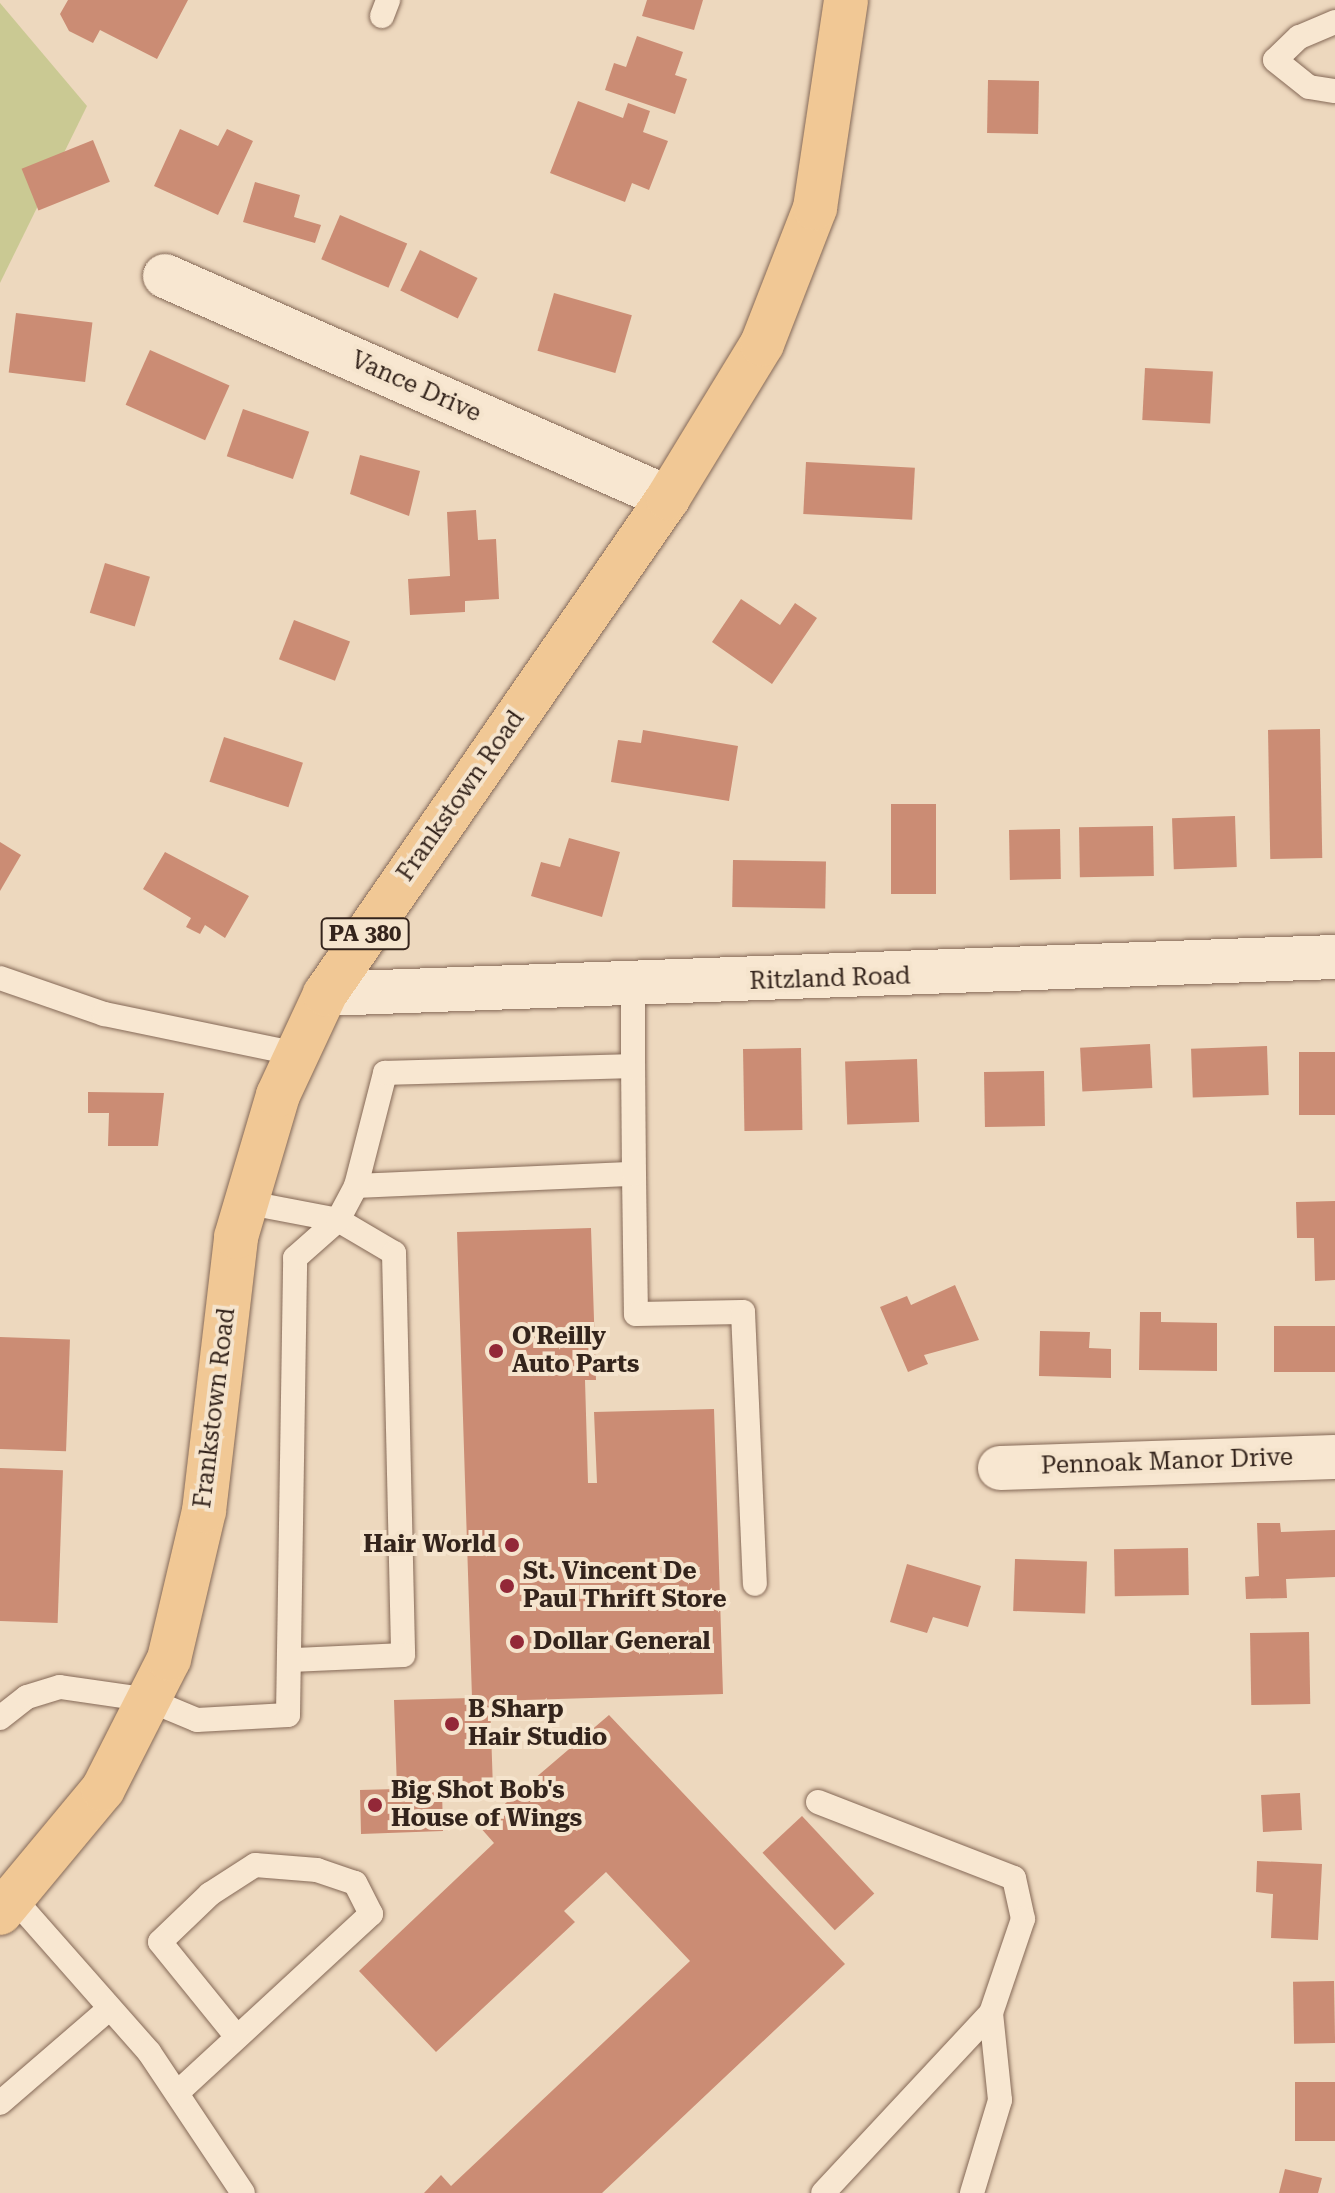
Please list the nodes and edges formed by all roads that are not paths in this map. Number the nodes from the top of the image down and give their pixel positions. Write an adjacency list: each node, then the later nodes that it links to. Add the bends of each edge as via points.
1 (846, 0): 5 (main road, Frankstown Road / PA 380, via 815,208 762,344)
2 (1335, 22): 3 (lane, via 1299,37 1275,60 1309,87)
3 (1335, 91)
4 (165, 276): 5 (street, Vance Drive)
5 (668, 498): 9 (main road, Frankstown Road / PA 380)
6 (1335, 957): 8 (street, Ritzland Road)
7 (0, 978): 10 (lane, via 104,1014)
8 (633, 987): 9 (street, Ritzland Road); 11 (lane)
9 (325, 994): 10 (main road, Frankstown Road / PA 380)
10 (298, 1054): 14 (main road, Frankstown Road / PA 380)
11 (633, 1066): 12 (lane); 13 (lane, via 385,1073)
12 (634, 1174): 13 (lane); 18 (lane, via 636,1314 743,1312)
13 (356, 1186): 15 (lane)
14 (244, 1202): 15 (lane); 20 (main road, Frankstown Road / PA 380, via 192,1573)
15 (338, 1220): 19 (lane, via 295,1258); 19 (lane, via 394,1253 403,1655)
16 (1335, 1457): 17 (street, Pennoak Manor Drive)
17 (1000, 1468)
18 (755, 1584)
19 (291, 1660): 20 (lane, via 288,1715 197,1720)
20 (149, 1700): 21 (lane, via 60,1687 27,1697); 23 (main road, Frankstown Road / PA 380, via 103,1789)
21 (0, 1718)
22 (818, 1802): 25 (lane, via 1014,1878 1023,1919)
23 (7, 1906): 24 (lane)
24 (110, 2008): 27 (lane); 28 (lane)
25 (991, 2013): 30 (lane); 31 (lane, via 1000,2100)
26 (237, 2037): 26 (lane, via 371,1914 355,1883 317,1870 255,1865 210,1894 160,1942); 27 (lane)
27 (177, 2093): 29 (lane)
28 (0, 2103)
29 (243, 2193)
30 (823, 2193)
31 (972, 2193)

